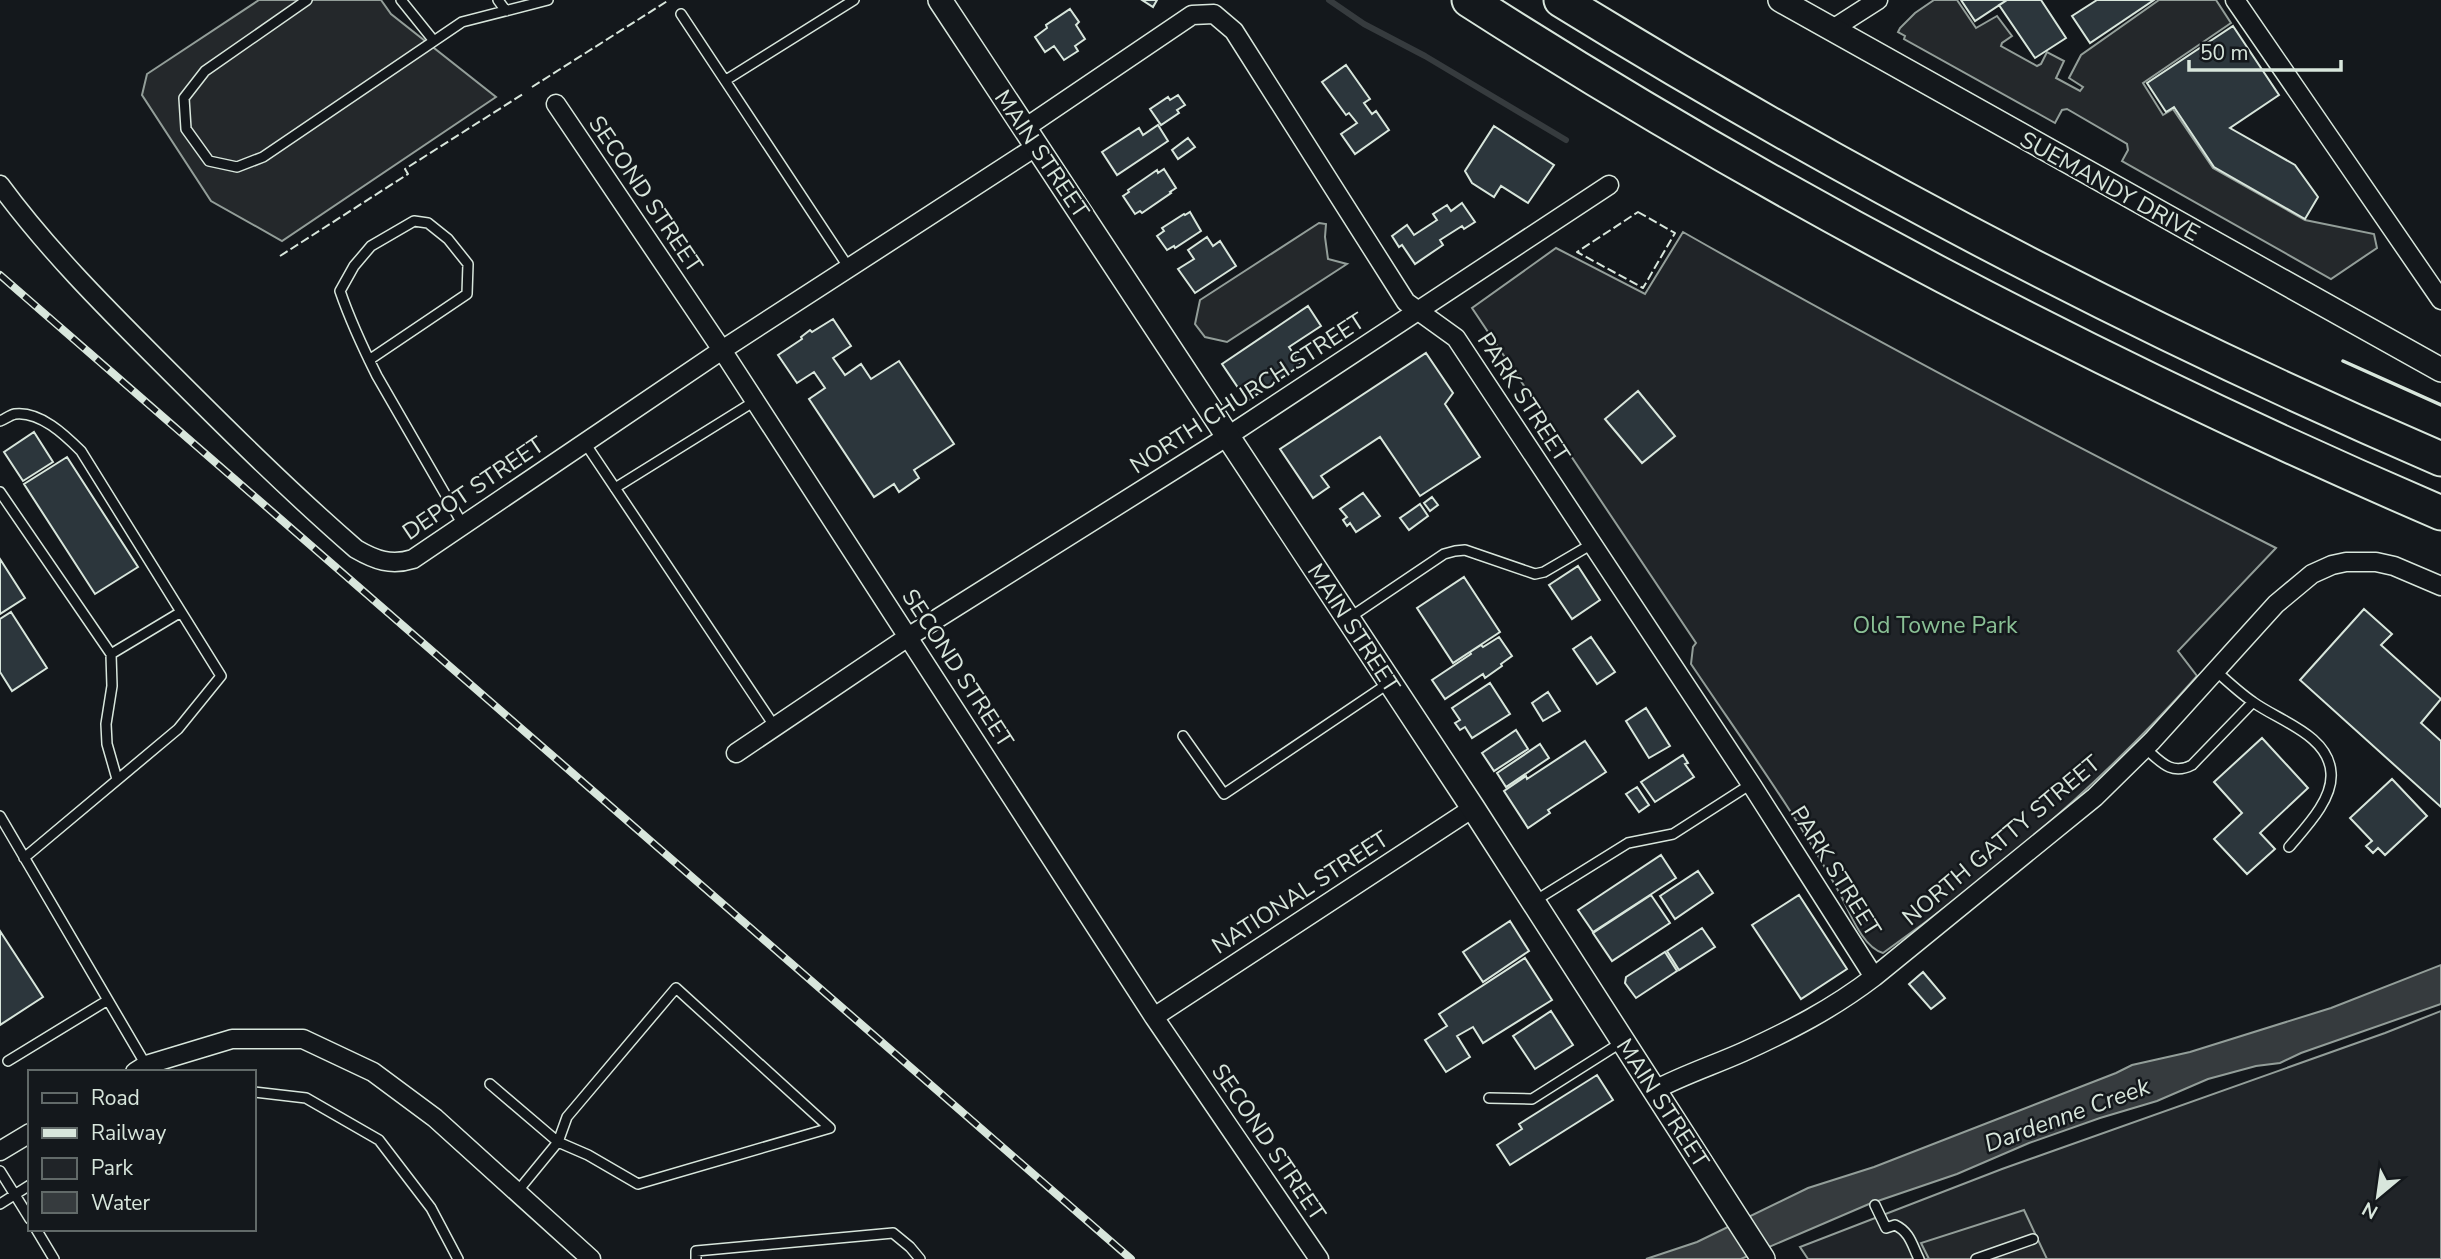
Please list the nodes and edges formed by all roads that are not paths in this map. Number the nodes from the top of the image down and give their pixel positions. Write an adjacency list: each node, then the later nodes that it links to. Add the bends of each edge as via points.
1 (307, 0): 15 (lane, via 205,71 184,97 186,129 209,161 237,167 263,157)
2 (401, 0): 15 (lane)
3 (498, 0): 12 (lane)
4 (548, 0): 12 (lane)
5 (854, 0): 16 (lane)
6 (940, 0): 18 (street, MAIN STREET)
7 (1469, 0): 34 (highway, via 1680,129 1929,267 2169,388)
8 (1561, 0): 31 (highway, via 1810,146 2005,252 2203,351)
9 (1780, 0): 14 (street, SUEMANDY DRIVE)
10 (1878, 0): 14 (street)
11 (2235, 0): 22 (street)
12 (506, 11): 15 (lane, via 462,22)
13 (681, 14): 16 (lane)
14 (1832, 30): 26 (street, SUEMANDY DRIVE)
15 (434, 41)
16 (726, 80): 21 (lane)
17 (556, 104): 24 (street, SECOND STREET)
18 (1031, 137): 21 (street, DEPOT STREET); 23 (street, PARK STREET, via 1192,15 1214,14 1234,31 1406,302); 29 (street, MAIN STREET)
19 (0, 185): 35 (street, DEPOT STREET, via 114,316 257,460 356,550 389,563 402,563)
20 (1609, 185): 23 (street, NORTH CHURCH STREET)
21 (849, 268): 24 (street, DEPOT STREET)
22 (2441, 300)
23 (1420, 311): 29 (street, NORTH CHURCH STREET); 36 (street, PARK STREET, via 1456,338)
24 (722, 350): 27 (street, SECOND STREET); 30 (street, DEPOT STREET)
25 (369, 360): 25 (lane, via 340,291 371,246 414,221 429,223 468,264 467,294); 35 (lane)
26 (2441, 370)
27 (755, 401): 32 (lane); 40 (street, SECOND STREET)
28 (0, 422): 38 (lane, via 12,414 42,420 81,451)
29 (1228, 436): 39 (street, MAIN STREET); 40 (street, NORTH CHURCH STREET)
30 (585, 443): 32 (lane); 35 (street, DEPOT STREET)
31 (2441, 459)
32 (615, 488): 45 (lane)
33 (0, 492): 41 (lane)
34 (2441, 513)
35 (463, 525)
36 (1592, 544): 39 (lane, via 1535,574 1465,550 1444,554); 50 (street, PARK STREET)
37 (2441, 586): 42 (street, NORTH GATTY STREET, via 2376,562 2332,565 2287,593)
38 (181, 612): 41 (lane); 49 (lane, via 221,676 178,729)
39 (1348, 618): 43 (street, MAIN STREET)
40 (908, 637): 45 (street, NORTH CHURCH STREET); 58 (street, SECOND STREET)
41 (111, 654): 49 (lane, via 106,724)
42 (2216, 671): 44 (lane); 47 (street, NORTH GATTY STREET)
43 (1390, 682): 46 (lane, via 1224,794); 51 (street, MAIN STREET)
44 (2253, 702): 47 (lane, via 2183,769 2165,766); 53 (lane, via 2317,743 2331,774 2325,797)
45 (775, 727): 48 (street, NORTH CHURCH STREET)
46 (1183, 736)
47 (2145, 748): 56 (street, NORTH GATTY STREET, via 2095,797)
48 (736, 753)
49 (117, 779): 54 (lane)
50 (1751, 784): 55 (lane, via 1674,834 1628,843); 56 (street, PARK STREET)
51 (1473, 808): 55 (street, MAIN STREET); 58 (street, NATIONAL STREET)
52 (0, 816): 54 (lane)
53 (2289, 847)
54 (24, 858): 57 (lane)
55 (1533, 902): 59 (street, MAIN STREET)
56 (1874, 977): 63 (street, NORTH GATTY STREET, via 1804,1023)
57 (108, 1000): 60 (lane); 61 (lane)
58 (1154, 1017): 83 (street, SECOND STREET)
59 (1623, 1041): 63 (street, MAIN STREET); 65 (lane, via 1532,1099)
60 (8, 1061)
61 (141, 1069): 71 (street, via 232,1039 303,1039 373,1072 435,1118)
62 (490, 1084): 67 (lane)
63 (1655, 1090): 84 (street, MAIN STREET)
64 (256, 1092): 79 (lane, via 306,1098 379,1140 431,1208)
65 (1489, 1098)
66 (28, 1134): 68 (street)
67 (558, 1142): 67 (lane, via 638,1184 830,1128 676,988 568,1117); 71 (lane)
68 (0, 1151)
69 (0, 1171): 72 (lane)
70 (28, 1186): 72 (lane)
71 (517, 1192): 80 (street)
72 (15, 1194): 73 (lane); 75 (lane)
73 (0, 1204)
74 (1875, 1205): 85 (lane, via 1886,1228 1895,1225 1911,1238)
75 (28, 1216)
76 (37, 1231): 78 (lane)
77 (2033, 1239): 86 (lane)
78 (54, 1259)
79 (458, 1259)
80 (591, 1259)
81 (696, 1259): 82 (lane, via 696,1251 893,1233)
82 (920, 1259)
83 (1319, 1259)
84 (1763, 1259)
85 (1919, 1259)
86 (1976, 1259)

